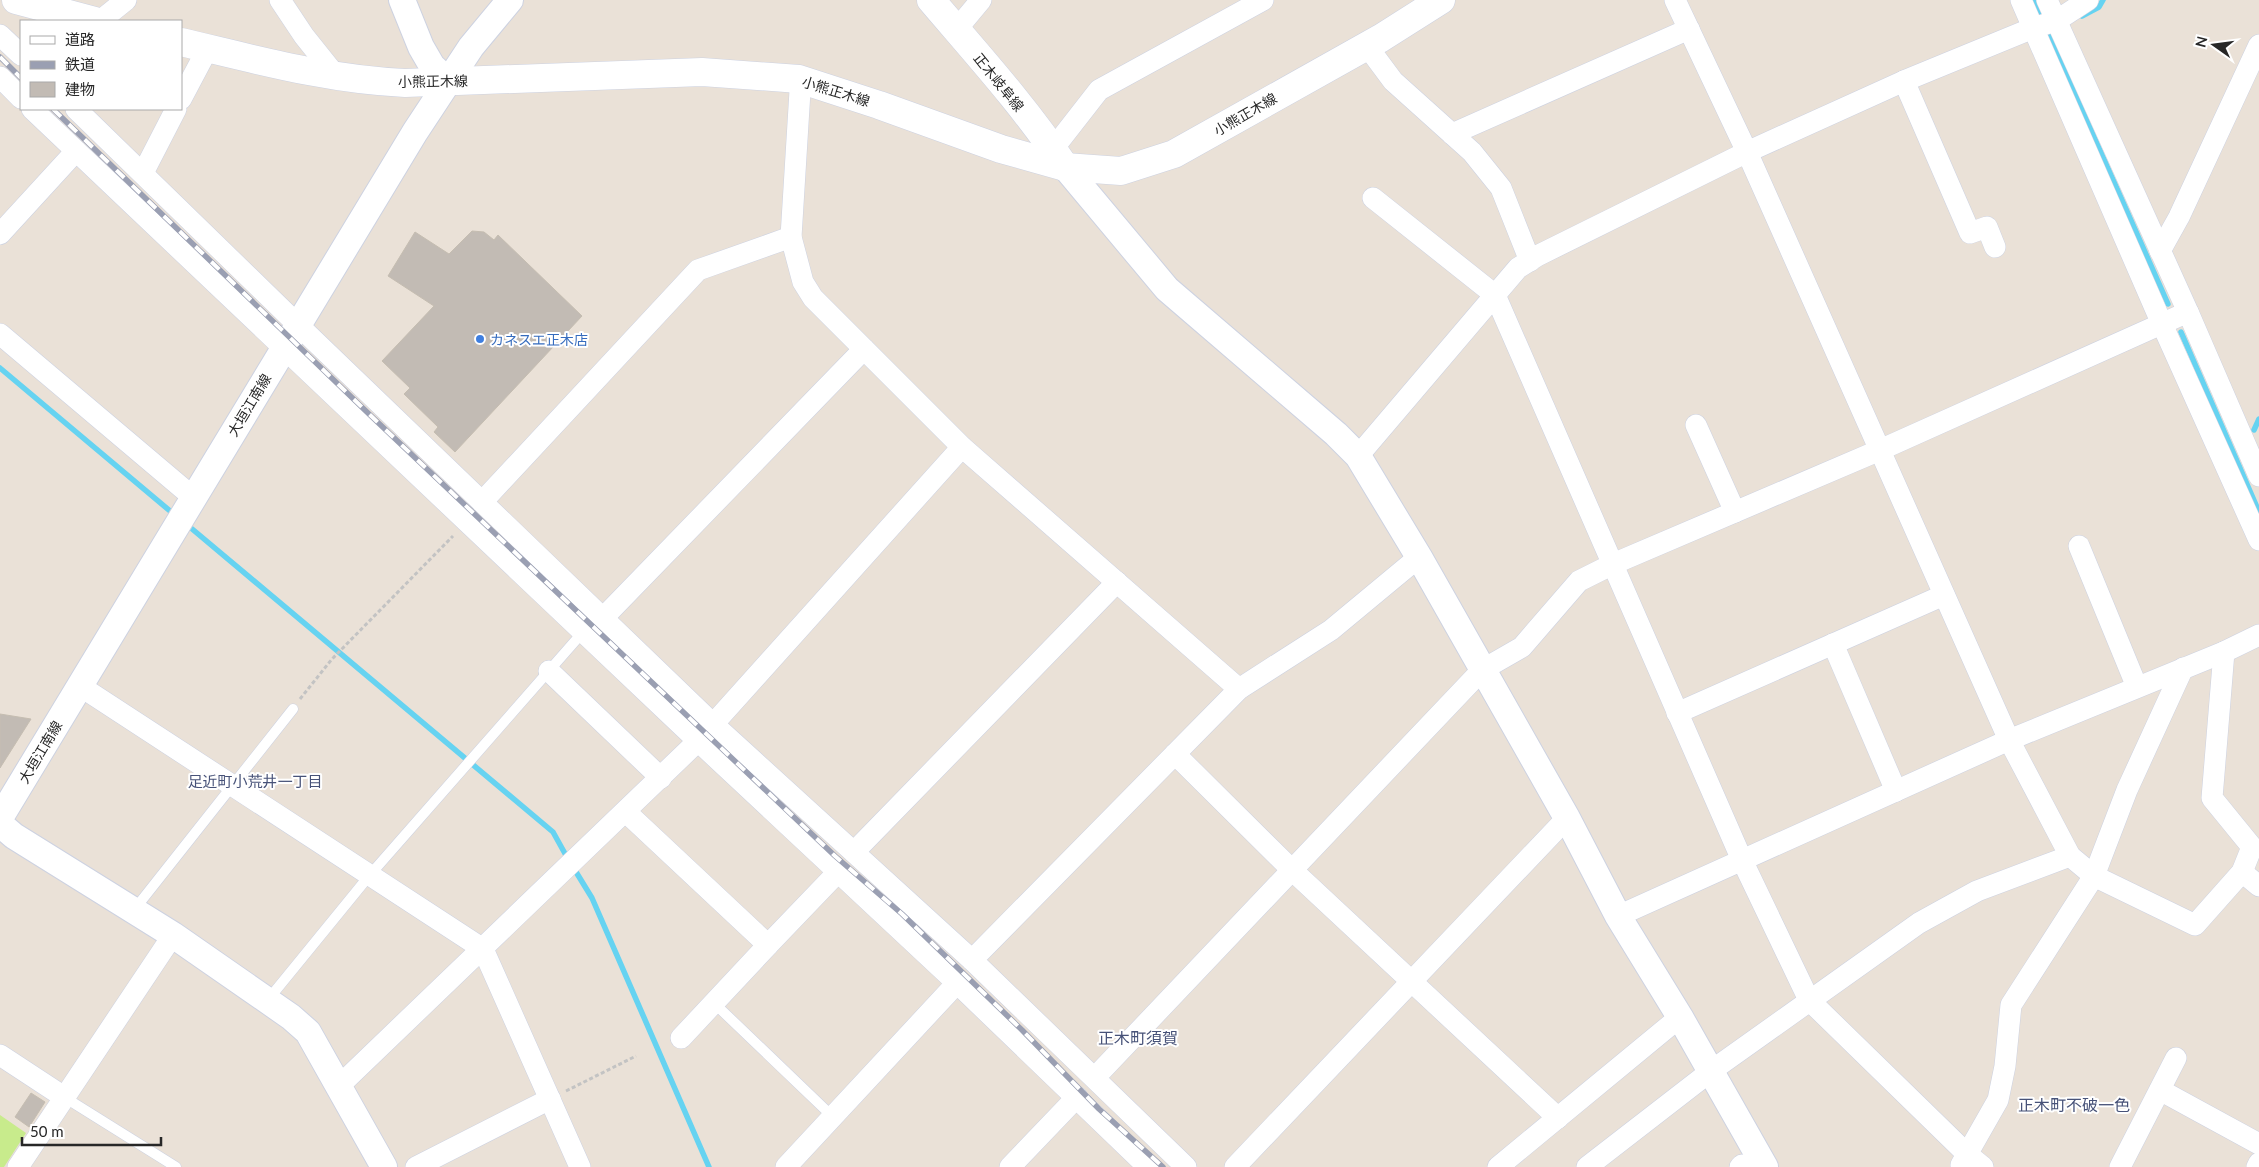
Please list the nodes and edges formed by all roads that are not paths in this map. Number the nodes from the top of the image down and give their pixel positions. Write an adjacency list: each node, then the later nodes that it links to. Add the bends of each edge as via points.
1 (16, 0): 14 (main road)
2 (126, 0): 15 (street)
3 (280, 0): 26 (street)
4 (402, 0): 30 (street, via 424,54)
5 (510, 0): 30 (street, 大垣江南線)
6 (931, 0): 19 (main road, 正木岐阜線)
7 (981, 0): 19 (street)
8 (1263, 0): 39 (street, via 1099,90)
9 (1441, 0): 23 (main road, 小熊正木線)
10 (1675, 0): 18 (street)
11 (2021, 0): 17 (street)
12 (2047, 0): 16 (street)
13 (2088, 0): 16 (street)
14 (91, 20)
15 (101, 20)
16 (2056, 21): 17 (street); 45 (street)
17 (2034, 28): 29 (street); 49 (street)
18 (1689, 29): 36 (street); 38 (street)
19 (956, 30): 39 (main road, 正木岐阜線)
20 (0, 35): 25 (street)
21 (182, 42): 24 (main road, 小熊正木線)
22 (2259, 44): 45 (street)
23 (1367, 46): 36 (street, via 1393,81); 39 (main road, 小熊正木線, via 1174,154 1121,171)
24 (208, 48): 26 (main road, 小熊正木線); 32 (street)
25 (20, 54)
26 (336, 76): 30 (main road, 小熊正木線, via 378,82)
27 (0, 77): 31 (street)
28 (799, 79): 30 (main road, 小熊正木線, via 702,72); 39 (main road, 小熊正木線, via 1000,149); 43 (street)
29 (1904, 80): 38 (street); 44 (street, via 1970,233 1987,227)
30 (449, 82): 51 (street, 大垣江南線)
31 (20, 97)
32 (182, 97)
33 (33, 110): 37 (street)
34 (77, 110): 40 (street)
35 (175, 110): 40 (street)
36 (1452, 134): 46 (street, via 1472,152 1501,188)
37 (76, 152): 42 (street); 51 (street)
38 (1747, 152): 46 (street); 55 (street)
39 (1059, 158): 56 (street, via 1167,289)
40 (142, 173): 51 (street)
41 (1373, 198): 47 (street)
42 (0, 234)
43 (791, 237): 52 (street, via 803,282 813,298); 59 (street, via 698,270)
44 (1995, 247)
45 (2160, 251): 48 (street)
46 (1530, 261): 47 (street, via 1518,268)
47 (1495, 295): 56 (street); 64 (street)
48 (2188, 312): 49 (street); 57 (street)
49 (2162, 324): 55 (street); 61 (street)
50 (0, 334): 58 (street)
51 (291, 336): 58 (street, 大垣江南線); 59 (street); 68 (street, via 468,521)
52 (864, 349): 54 (street); 67 (street)
53 (1696, 425): 60 (street)
54 (962, 446): 65 (street); 80 (street)
55 (1880, 450): 60 (street); 66 (street)
56 (1358, 456): 63 (street)
57 (2259, 476)
58 (194, 498): 75 (street, 大垣江南線)
59 (482, 502): 67 (street)
60 (1736, 512): 64 (street)
61 (2259, 540)
62 (2080, 546): 76 (street)
63 (1419, 557): 73 (street); 77 (street, via 1331,630)
64 (1613, 564): 73 (street, via 1579,581 1522,647); 79 (street)
65 (1117, 582): 77 (street); 91 (street)
66 (1944, 595): 70 (street); 81 (street)
67 (603, 618): 80 (street)
68 (584, 632): 74 (lane); 82 (street)
69 (2259, 635): 71 (street)
70 (1833, 644): 79 (street); 86 (street)
71 (2224, 652): 72 (street); 96 (street, via 2212,798 2252,847)
72 (2183, 668): 76 (street); 98 (street, via 2127,790)
73 (1482, 670): 89 (street); 94 (street)
74 (549, 671): 84 (street); 97 (lane)
75 (80, 686): 85 (street); 88 (street, 大垣江南線)
76 (2137, 687): 81 (street)
77 (1239, 689): 83 (street)
78 (293, 709): 85 (lane)
79 (1677, 713): 93 (street)
80 (713, 724): 82 (street); 91 (street)
81 (2009, 740): 86 (street); 92 (street)
82 (698, 741): 84 (street); 95 (street)
83 (1175, 754): 94 (street); 105 (street)
84 (661, 778): 87 (street)
85 (232, 786): 97 (street); 100 (lane)
86 (1896, 791): 93 (street)
87 (626, 812): 103 (street); 104 (street)
88 (0, 818)
89 (1566, 818): 101 (street); 106 (street)
90 (0, 824): 100 (street)
91 (854, 852): 105 (street)
92 (2070, 856): 98 (street); 108 (street, via 1977,891 1919,923)
93 (1742, 860): 101 (street); 108 (street)
94 (1292, 870): 106 (street); 115 (street)
95 (838, 872): 103 (street); 107 (street)
96 (2242, 872): 98 (street, via 2195,924); 99 (street)
97 (369, 876): 104 (street); 109 (lane)
98 (2094, 876): 125 (street, via 2011,1005 1998,1100)
99 (2259, 886)
100 (134, 911): 102 (street)
101 (1618, 916): 111 (street)
102 (173, 935): 109 (street); 119 (street)
103 (768, 945): 110 (street)
104 (483, 949): 117 (street); 121 (street)
105 (972, 960): 135 (street)
106 (1412, 982): 123 (street); 136 (street)
107 (958, 983): 120 (street); 122 (street)
108 (1809, 1000): 116 (street); 125 (street)
109 (266, 1001): 117 (street, via 292,1017 308,1032)
110 (714, 1003): 112 (street); 122 (lane)
111 (1680, 1017): 116 (street); 123 (street)
112 (681, 1038)
113 (0, 1055): 119 (street)
114 (2176, 1058): 118 (street)
115 (1102, 1070)
116 (1711, 1071): 138 (street); 139 (street)
117 (338, 1087): 130 (street)
118 (2160, 1090): 124 (street); 140 (street)
119 (64, 1097): 128 (street); 129 (lane)
120 (1077, 1097): 133 (street); 134 (street)
121 (550, 1099): 131 (street); 132 (street)
122 (833, 1117): 127 (street)
123 (1558, 1118): 137 (street)
124 (2259, 1144)
125 (1970, 1163)
126 (2259, 1163): 141 (street)
127 (794, 1164)
128 (18, 1167)
129 (176, 1167)
130 (384, 1167)
131 (416, 1167)
132 (580, 1167)
133 (1010, 1167)
134 (1148, 1167)
135 (1186, 1167)
136 (1235, 1167)
137 (1498, 1167)
138 (1587, 1167)
139 (1765, 1167)
140 (2120, 1167)
141 (2257, 1167)

